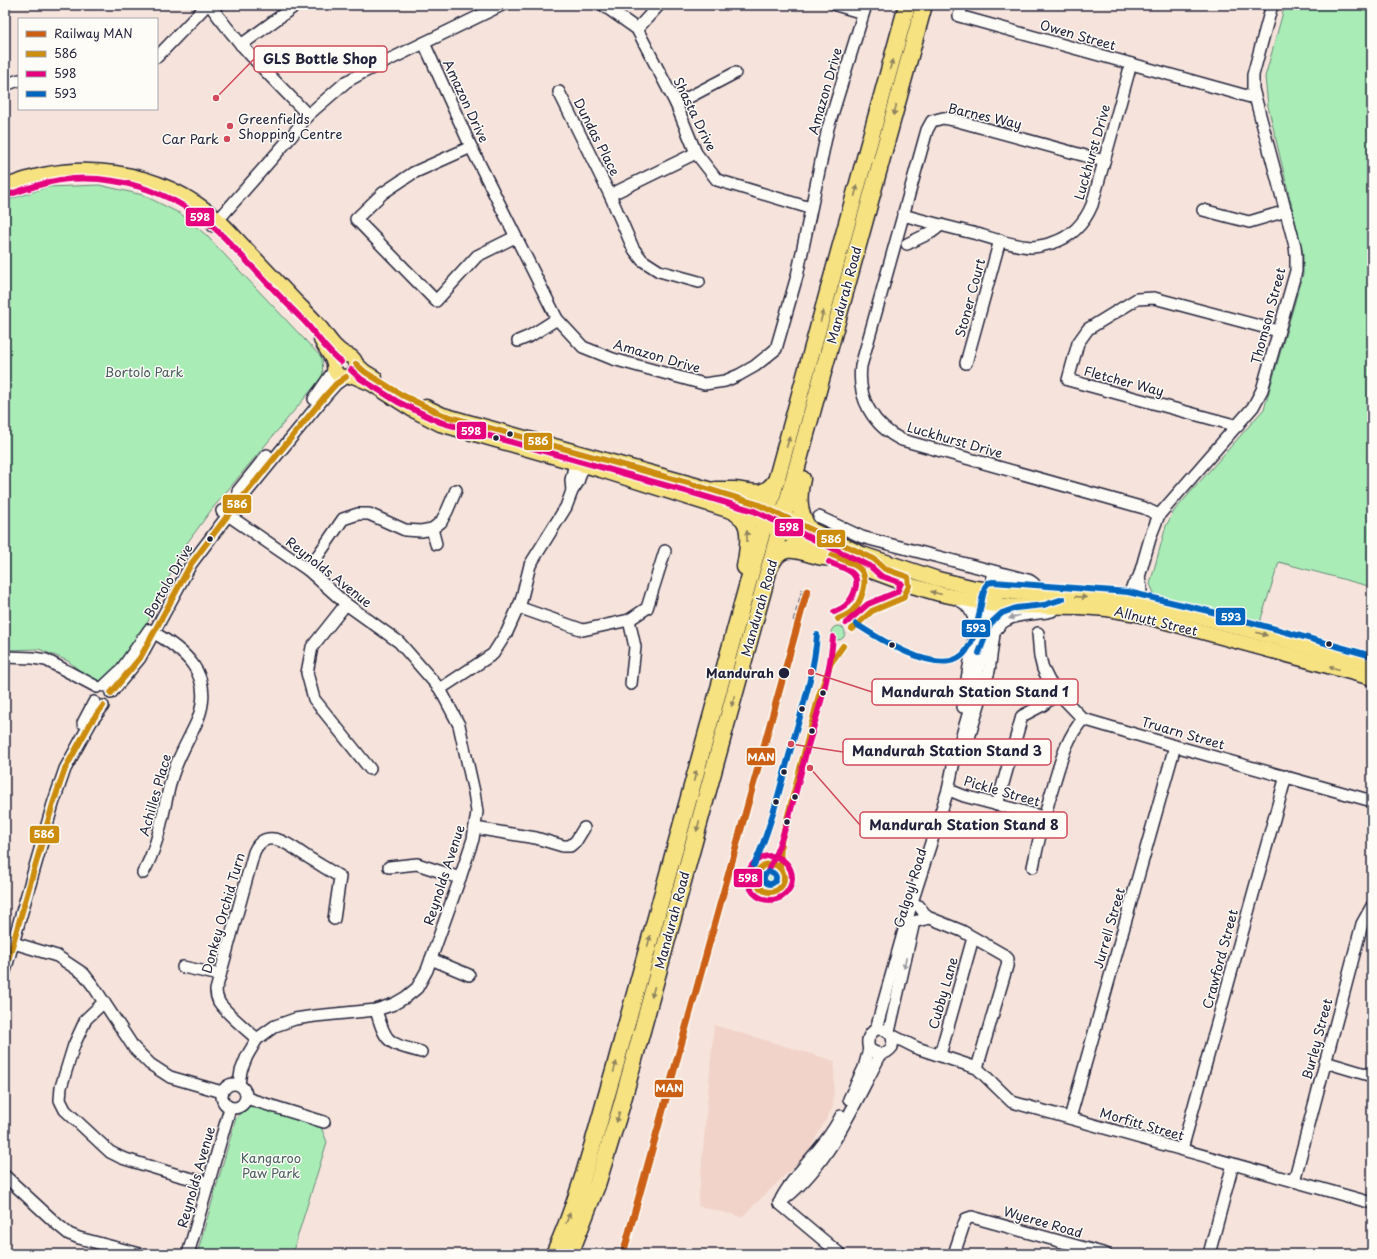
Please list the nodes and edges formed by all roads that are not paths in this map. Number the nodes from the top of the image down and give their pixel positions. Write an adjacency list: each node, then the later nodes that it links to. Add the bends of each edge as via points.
1 (209, 5): 14 (street); 15 (street)
2 (296, 5): 14 (street)
3 (502, 5): 13 (street)
4 (603, 5): 12 (street, Shasta Drive)
5 (659, 5): 12 (street)
6 (836, 5): 11 (street)
7 (907, 5): 48 (highway, Mandurah Road, one-way to 7)
8 (924, 5): 45 (highway, Mandurah Road, one-way to 45)
9 (962, 5): 16 (street, Owen Street, via 959,16)
10 (1272, 5): 21 (street, Thomson Street, via 1253,75)
11 (865, 9): 30 (street, Amazon Drive, via 828,128)
12 (636, 29): 22 (street, Shasta Drive)
13 (424, 43): 23 (street, via 346,82); 24 (street, Amazon Drive)
14 (241, 45): 23 (street)
15 (158, 56)
16 (1131, 64): 21 (street); 26 (street, Luckhurst Drive)
17 (735, 73): 22 (street)
18 (18, 80): 19 (street)
19 (5, 85)
20 (559, 92): 29 (street, Dundas Place)
21 (1254, 98): 32 (street, Thomson Street)
22 (676, 104): 25 (street, Shasta Drive)
23 (308, 115): 34 (street)
24 (471, 147): 36 (street, Amazon Drive); 36 (street, via 414,173 395,185 383,193 356,220 436,301 477,256)
25 (696, 153): 29 (street, Dundas Place); 30 (street, Shasta Drive, via 717,180)
26 (1104, 161): 33 (street, Barnes Way, via 943,118 932,121 927,130); 37 (street, Luckhurst Drive, via 1087,216 1081,226 1069,236 1032,247)
27 (5, 187): 34 (main road, via 62,171 112,172 140,178 186,197)
28 (5, 194): 34 (main road, via 37,183 64,178 116,179 149,188)
29 (610, 194): 39 (street, Dundas Place, via 633,248 642,260 659,271)
30 (810, 208): 40 (street, Amazon Drive, via 797,276 776,349 739,375 725,381 704,384 613,359 583,347)
31 (1203, 210): 32 (street, via 1249,222)
32 (1286, 211): 41 (street, Thomson Street, via 1295,246 1296,271)
33 (903, 215): 35 (street, Luckhurst Drive); 53 (street, Luckhurst Drive, via 860,376 864,399 878,423 902,440 1144,508)
34 (216, 223): 44 (main road)
35 (941, 225): 37 (street, Luckhurst Drive); 38 (street)
36 (515, 236): 40 (street, Amazon Drive)
37 (1000, 240): 43 (street, Stoner Court)
38 (907, 244)
39 (699, 282)
40 (557, 319): 42 (street)
41 (1278, 331): 46 (street, Thomson Street, via 1262,390); 46 (street, Fletcher Way, via 1154,298 1137,299 1088,329 1078,342 1068,380)
42 (518, 341)
43 (966, 363)
44 (344, 367): 47 (main road, via 365,372 402,395 443,415); 51 (street, Bortolo Drive, via 336,384)
45 (811, 416): 55 (highway, Mandurah Road); 56 (highway, via 808,456 801,483 800,501 806,525)
46 (1238, 426): 53 (street, Thomson Street)
47 (581, 459): 50 (main road); 52 (main road); 69 (street, via 578,482 562,515 530,565)
48 (777, 479): 50 (highway, via 771,488 761,492); 54 (highway, Mandurah Road)
49 (456, 490): 57 (street, via 442,522)
50 (715, 490): 54 (main road)
51 (225, 513): 62 (street, Reynolds Avenue); 74 (street, Bortolo Drive, via 191,564)
52 (736, 513): 54 (main road); 72 (highway, one-way to 52, via 747,530 745,521)
53 (1159, 515): 71 (street, Thomson Street, via 1139,577 1132,587)
54 (767, 516): 55 (main road); 72 (highway, Mandurah Road)
55 (782, 523): 56 (main road, Allnutt Street); 60 (main road, Allnutt Street); 61 (highway, Mandurah Road)
56 (814, 523): 63 (street); 64 (main road, Allnutt Street, via 874,559 953,583)
57 (432, 529): 58 (street); 62 (street, via 405,530 369,514 358,514 343,520)
58 (436, 544)
59 (665, 551): 73 (street, via 647,608)
60 (838, 558): 61 (highway, via 788,550 776,556); 66 (main road, Allnutt Street, one-way to 60, via 909,585)
61 (770, 569): 142 (highway, Mandurah Road, one-way to 142, via 621,1107 597,1185)
62 (308, 570): 67 (street, Reynolds Avenue)
63 (992, 571): 64 (street, Galgoyl Road); 65 (street, via 1031,581 1040,592)
64 (992, 590): 65 (main road, Allnutt Street); 68 (street, Galgoyl Road)
65 (1047, 594): 71 (main road, Allnutt Street, one-way to 71)
66 (954, 597): 68 (main road, Allnutt Street); 86 (street, via 969,608 975,634)
67 (346, 604): 81 (street, Reynolds Avenue, via 399,642); 87 (street, via 312,648 306,673 314,699)
68 (993, 604): 70 (main road, Allnutt Street); 76 (street, Galgoyl Road); 86 (street, Galgoyl Road, via 984,628 979,669)
69 (518, 607): 73 (street, via 583,630); 81 (street, via 507,632 492,654)
70 (1066, 607): 71 (main road, Allnutt Street); 76 (street, one-way to 76, via 1008,619 999,626)
71 (1132, 607): 78 (main road, Allnutt Street, one-way to 78, via 1180,611); 79 (main road, Allnutt Street, one-way to 71)
72 (740, 616): 141 (highway, Mandurah Road, one-way to 72, via 588,1161)
73 (629, 620): 80 (street, via 635,647)
74 (152, 632): 83 (street, Bortolo Drive); 97 (street, Achilles Place, via 176,646 191,661 200,680 203,699 197,720 175,768 151,856)
75 (1038, 634): 82 (street, Truarn Street, via 1043,669)
76 (992, 638): 89 (street, Galgoyl Road, via 992,656 985,686)
77 (5, 657): 83 (street, via 46,660)
78 (1372, 664)
79 (1372, 678)
80 (631, 684)
81 (440, 689): 93 (street, Reynolds Avenue, via 459,726 475,798)
82 (1058, 693): 84 (street, Truarn Street); 91 (street, via 1044,705 1022,716)
83 (100, 695): 105 (street, Bortolo Drive, via 66,751 57,771 47,798)
84 (1083, 719): 85 (street, Truarn Street); 92 (street, via 1066,744)
85 (1175, 746): 88 (street, Truarn Street); 130 (street, Jurrell Street)
86 (953, 766): 113 (street, Galgoyl Road)
87 (370, 769)
88 (1286, 776): 90 (street, Truarn Street); 132 (street, Crawford Street)
89 (954, 792): 91 (street, Pickle Street); 99 (street, Galgoyl Road)
90 (1372, 801)
91 (997, 805): 92 (street, Pickle Street)
92 (1044, 817): 96 (street)
93 (475, 828): 94 (street, via 570,846); 98 (street, Reynolds Avenue)
94 (584, 828)
95 (388, 867): 98 (street, via 417,864)
96 (1033, 867)
97 (143, 873)
98 (460, 878): 106 (street, Reynolds Avenue)
99 (919, 906): 101 (street); 103 (street, Galgoyl Road)
100 (1372, 906): 122 (street, Burley Street, via 1362,924)
101 (928, 918): 103 (street); 104 (street)
102 (334, 919): 109 (street, Donkey Orchid Turn, via 340,877 279,840 273,838 261,842 254,852)
103 (913, 922): 114 (street, Galgoyl Road, one-way to 114)
104 (973, 938): 121 (street, Cubby Lane); 123 (street, via 1008,959)
105 (8, 942): 108 (street, Bortolo Drive); 111 (street, via 45,952 66,961 84,974)
106 (430, 959): 110 (street); 112 (street, Reynolds Avenue, via 417,988 394,1004)
107 (182, 966): 109 (street)
108 (5, 971)
109 (220, 975): 115 (street, Donkey Orchid Turn, via 216,990 220,1004)
110 (469, 975)
111 (104, 1002): 126 (street, via 134,1048 150,1064 170,1077); 136 (street, via 86,1019 74,1046 61,1087 60,1100 63,1106 110,1152 122,1158)
112 (376, 1010): 115 (street, Reynolds Avenue, via 295,1019 275,1026); 119 (street, via 383,1034 389,1040 395,1045)
113 (876, 1029): 114 (street); 118 (street, via 869,1036)
114 (890, 1033): 116 (street); 117 (street, Morfitt Street)
115 (257, 1039): 125 (street, Reynolds Avenue, via 241,1071)
116 (892, 1047): 117 (street, Morfitt Street); 120 (street)
117 (917, 1048): 121 (street, Morfitt Street)
118 (869, 1049): 120 (street); 129 (street)
119 (421, 1052)
120 (881, 1054): 129 (street)
121 (940, 1055): 123 (street, Morfitt Street)
122 (1325, 1062): 124 (street); 135 (street, Burley Street)
123 (977, 1068): 130 (street, Morfitt Street, via 1012,1102)
124 (1372, 1076)
125 (239, 1084): 126 (street, via 228,1085); 127 (street, via 246,1092)
126 (222, 1092): 128 (street, via 223,1102)
127 (246, 1098): 128 (street, via 244,1104); 131 (street)
128 (230, 1108): 136 (street, Reynolds Avenue)
129 (845, 1114): 143 (street, via 787,1188 779,1203)
130 (1070, 1118): 132 (street, Morfitt Street)
131 (324, 1122)
132 (1182, 1150): 133 (street, Morfitt Street)
133 (1233, 1164): 135 (street, Morfitt Street); 146 (street)
134 (5, 1176): 138 (street, via 69,1234)
135 (1294, 1181): 137 (street, Morfitt Street)
136 (209, 1183): 140 (street, Reynolds Avenue)
137 (1372, 1203)
138 (140, 1254)
139 (178, 1254): 140 (street)
140 (188, 1254)
141 (554, 1254)
142 (570, 1254)
143 (840, 1254)
144 (954, 1254): 145 (street, Wyeree Road, via 966,1219 972,1217)
145 (1106, 1254)
146 (1208, 1254)

